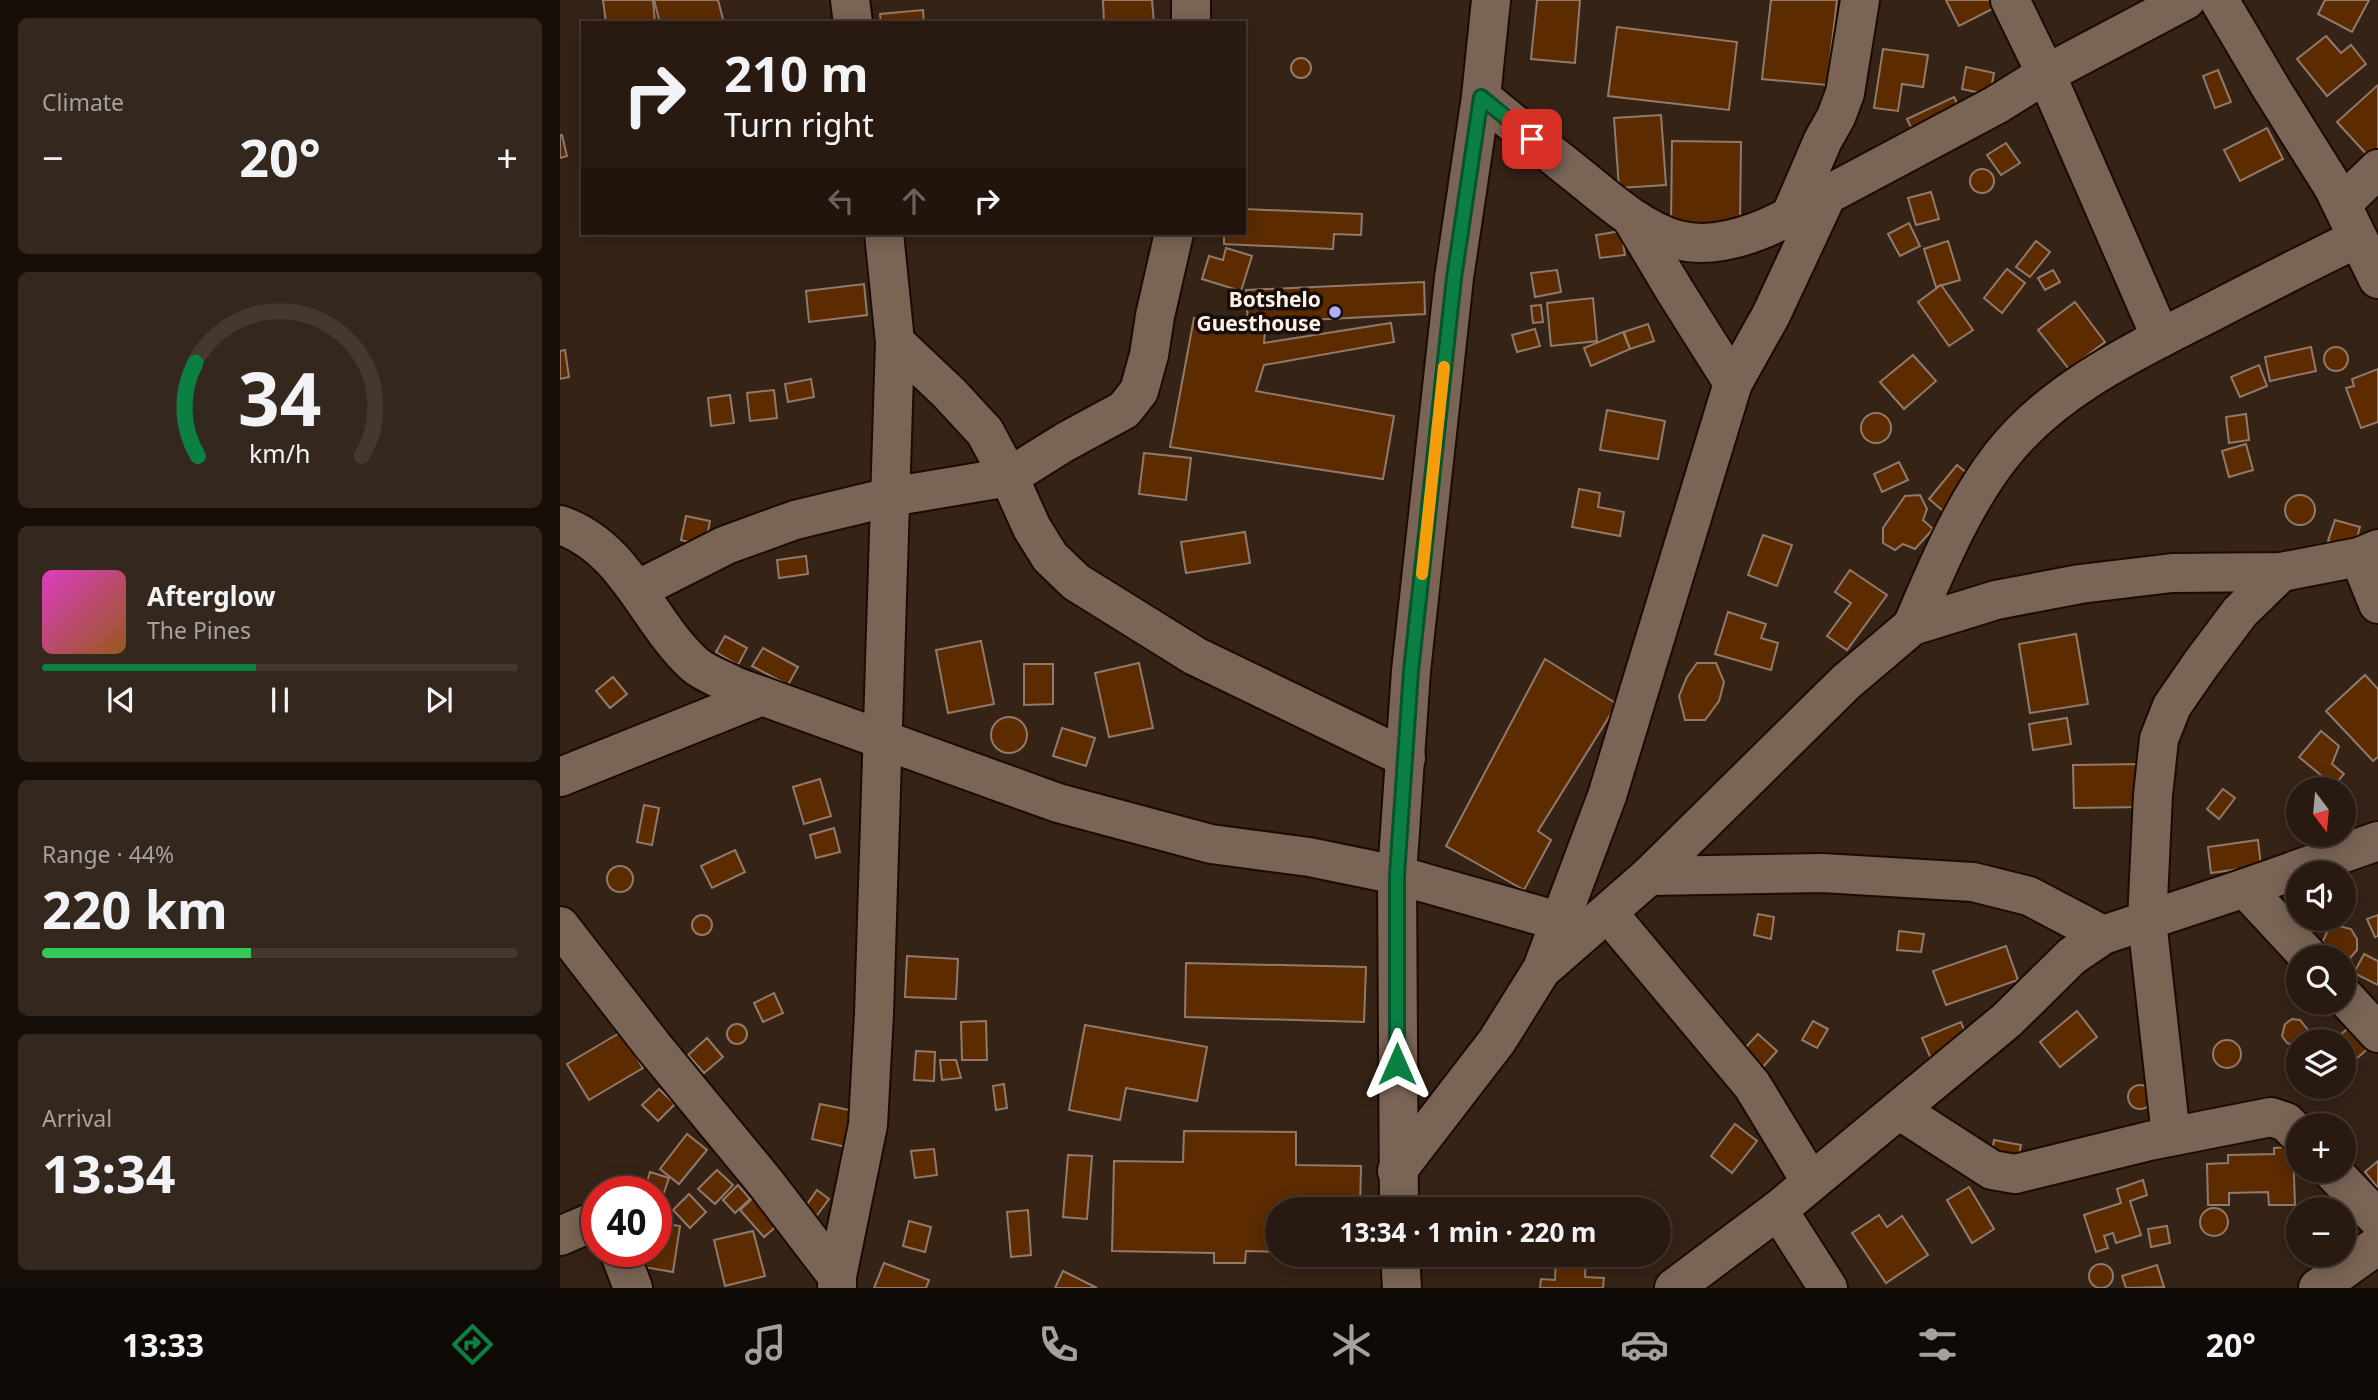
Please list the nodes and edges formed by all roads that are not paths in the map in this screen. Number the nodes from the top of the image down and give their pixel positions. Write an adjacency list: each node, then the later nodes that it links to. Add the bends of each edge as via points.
1 (850, 0): 8 (street)
2 (1191, 0): 9 (street)
3 (1491, 0): 11 (street)
4 (1860, 0): 16 (street, via 1845,93)
5 (2010, 0): 10 (street)
6 (2186, 0): 10 (street)
7 (2219, 0): 14 (street)
8 (853, 21)
9 (1191, 21)
10 (2046, 74): 13 (street); 21 (street)
11 (1481, 97): 15 (street); 34 (street, via 1453,292 1411,671)
12 (2378, 169): 14 (street)
13 (1827, 195): 16 (street); 23 (street)
14 (2342, 204): 19 (street)
15 (1633, 219): 16 (street, via 1678,240 1711,242); 23 (street)
16 (1789, 219)
17 (884, 235): 22 (street)
18 (1174, 235): 24 (street, via 1139,391 1125,410)
19 (2358, 238): 20 (street); 21 (street)
20 (2378, 279)
21 (2161, 338): 31 (street, via 2078,387 2039,417 2002,456 1941,559)
22 (895, 342): 24 (street, via 985,432); 25 (street)
23 (1733, 383): 42 (street, via 1607,796)
24 (1009, 477): 25 (street); 34 (street, via 1050,557 1076,582 1195,656)
25 (890, 497): 29 (street, via 795,520 726,545); 33 (street)
26 (560, 525): 29 (street, via 605,552)
27 (2368, 553): 28 (street); 30 (street)
28 (2281, 572): 31 (street, via 2172,573 2080,584 1996,600); 41 (street, via 2240,612 2201,664 2172,706 2159,739)
29 (637, 590): 32 (street, via 695,665)
30 (2378, 604)
31 (1912, 626): 38 (street, via 1846,681)
32 (762, 696): 33 (street); 35 (street)
33 (882, 741): 37 (street, via 1058,803 1211,844); 63 (street, via 868,1125)
34 (1406, 758): 37 (street)
35 (560, 777)
36 (2378, 841): 39 (street)
37 (1397, 875): 42 (street); 52 (street)
38 (1649, 876): 40 (street); 44 (street, via 1822,873 1973,882 2029,896)
39 (2245, 888): 41 (street); 45 (street)
40 (1608, 913): 46 (street); 53 (street, via 1752,1085)
41 (2147, 921): 44 (street); 51 (street)
42 (1562, 922): 46 (street)
43 (560, 926): 63 (street, via 765,1182)
44 (2103, 935): 49 (street, via 2072,956 2007,1020)
45 (2297, 945)
46 (1542, 969): 52 (street, via 1497,1041)
47 (2356, 1009): 48 (street)
48 (2378, 1033)
49 (1899, 1110): 51 (street, via 2002,1174 2033,1171); 53 (street)
50 (2286, 1122): 51 (street, via 2271,1117)
51 (2171, 1136)
52 (1397, 1171): 55 (street)
53 (1811, 1182): 56 (street)
54 (2344, 1183): 57 (street)
55 (1398, 1197)
56 (1778, 1210): 66 (street); 67 (street)
57 (2378, 1219)
58 (581, 1227): 59 (street)
59 (560, 1236)
60 (2378, 1245): 68 (street)
61 (625, 1267): 64 (street)
62 (1401, 1267): 65 (street)
63 (837, 1282)
64 (633, 1288)
65 (1402, 1288)
66 (1674, 1288)
67 (1828, 1288)
68 (2318, 1288)

